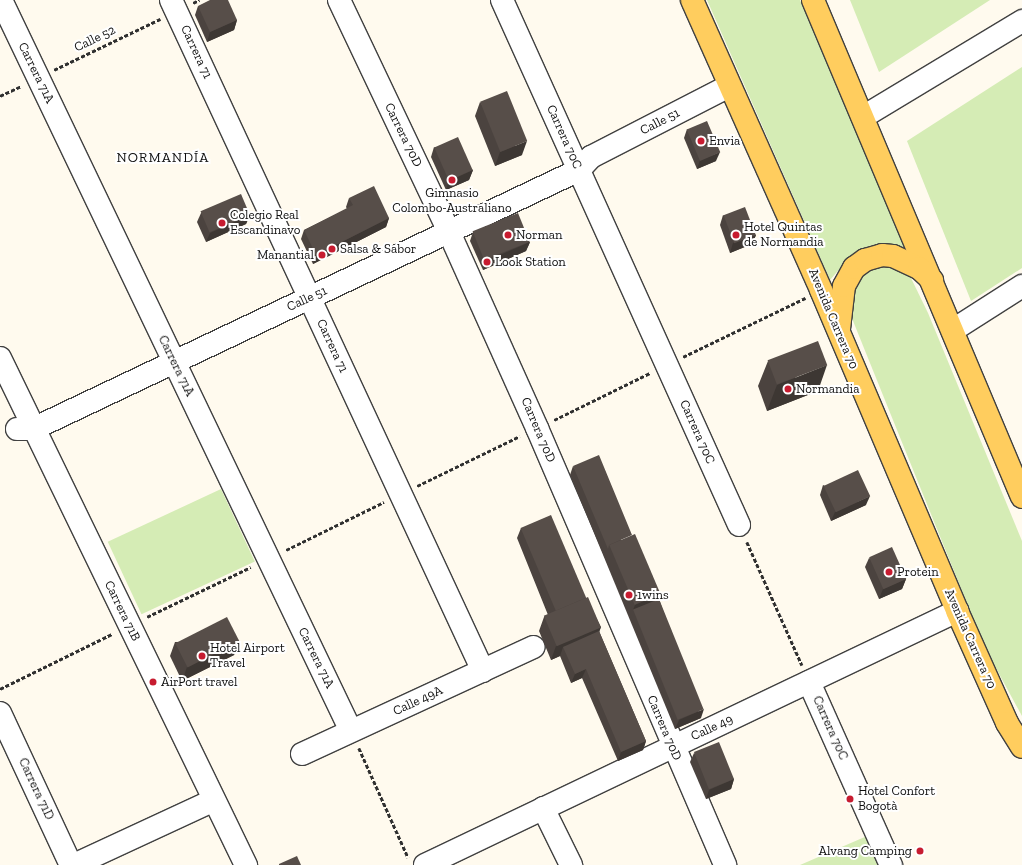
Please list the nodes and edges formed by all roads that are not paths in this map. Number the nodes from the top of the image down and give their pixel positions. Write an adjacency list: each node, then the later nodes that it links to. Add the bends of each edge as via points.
1 (1, 0): 17 (street, Carrera 71A)
2 (339, 0): 11 (street, Carrera 70D)
3 (502, 0): 10 (street, Carrera 70C)
4 (692, 0): 8 (main road, Avenida Carrera 70)
5 (813, 0): 9 (main road)
6 (174, 5): 14 (street, Carrera 71)
7 (1022, 21): 9 (street)
8 (728, 86): 10 (street, Calle 51); 16 (main road, Avenida Carrera 70)
9 (863, 117): 12 (main road)
10 (581, 162): 11 (street, Calle 51); 21 (street, Carrera 70C)
11 (447, 226): 14 (street, Calle 51); 29 (street, Carrera 70D, via 537,428)
12 (933, 281): 15 (main road); 16 (main road, via 919,268 893,256 882,255 865,260 854,268 844,286)
13 (1022, 286): 15 (street)
14 (307, 292): 17 (street, Calle 51); 24 (street, Carrera 71)
15 (953, 330): 20 (main road)
16 (839, 334): 22 (main road, Avenida Carrera 70)
17 (172, 357): 19 (street, Calle 51); 28 (street, Carrera 71A)
18 (0, 358): 19 (street, Carrera 71B)
19 (20, 428): 33 (street, Carrera 71B)
20 (1022, 497)
21 (739, 525)
22 (957, 611): 25 (street, Calle 49); 27 (main road, Avenida Carrera 70)
23 (534, 648): 24 (street, Calle 49A)
24 (483, 671): 28 (street, Calle 49A)
25 (809, 682): 29 (street, Calle 49); 40 (street, Carrera 70C)
26 (0, 713): 35 (street, Carrera 71D)
27 (1007, 723): 30 (main road, Avenida Carrera 70); 32 (main road)
28 (351, 731): 31 (street, Calle 49A)
29 (672, 747): 34 (street, Calle 49); 39 (street, Carrera 70D)
30 (1022, 747)
31 (302, 754)
32 (1022, 761)
33 (214, 800): 35 (street); 36 (street, Carrera 71B)
34 (543, 808): 37 (street, Calle 49); 38 (street)
35 (73, 865)
36 (246, 865)
37 (425, 865)
38 (571, 865)
39 (724, 865)
40 (891, 865)

